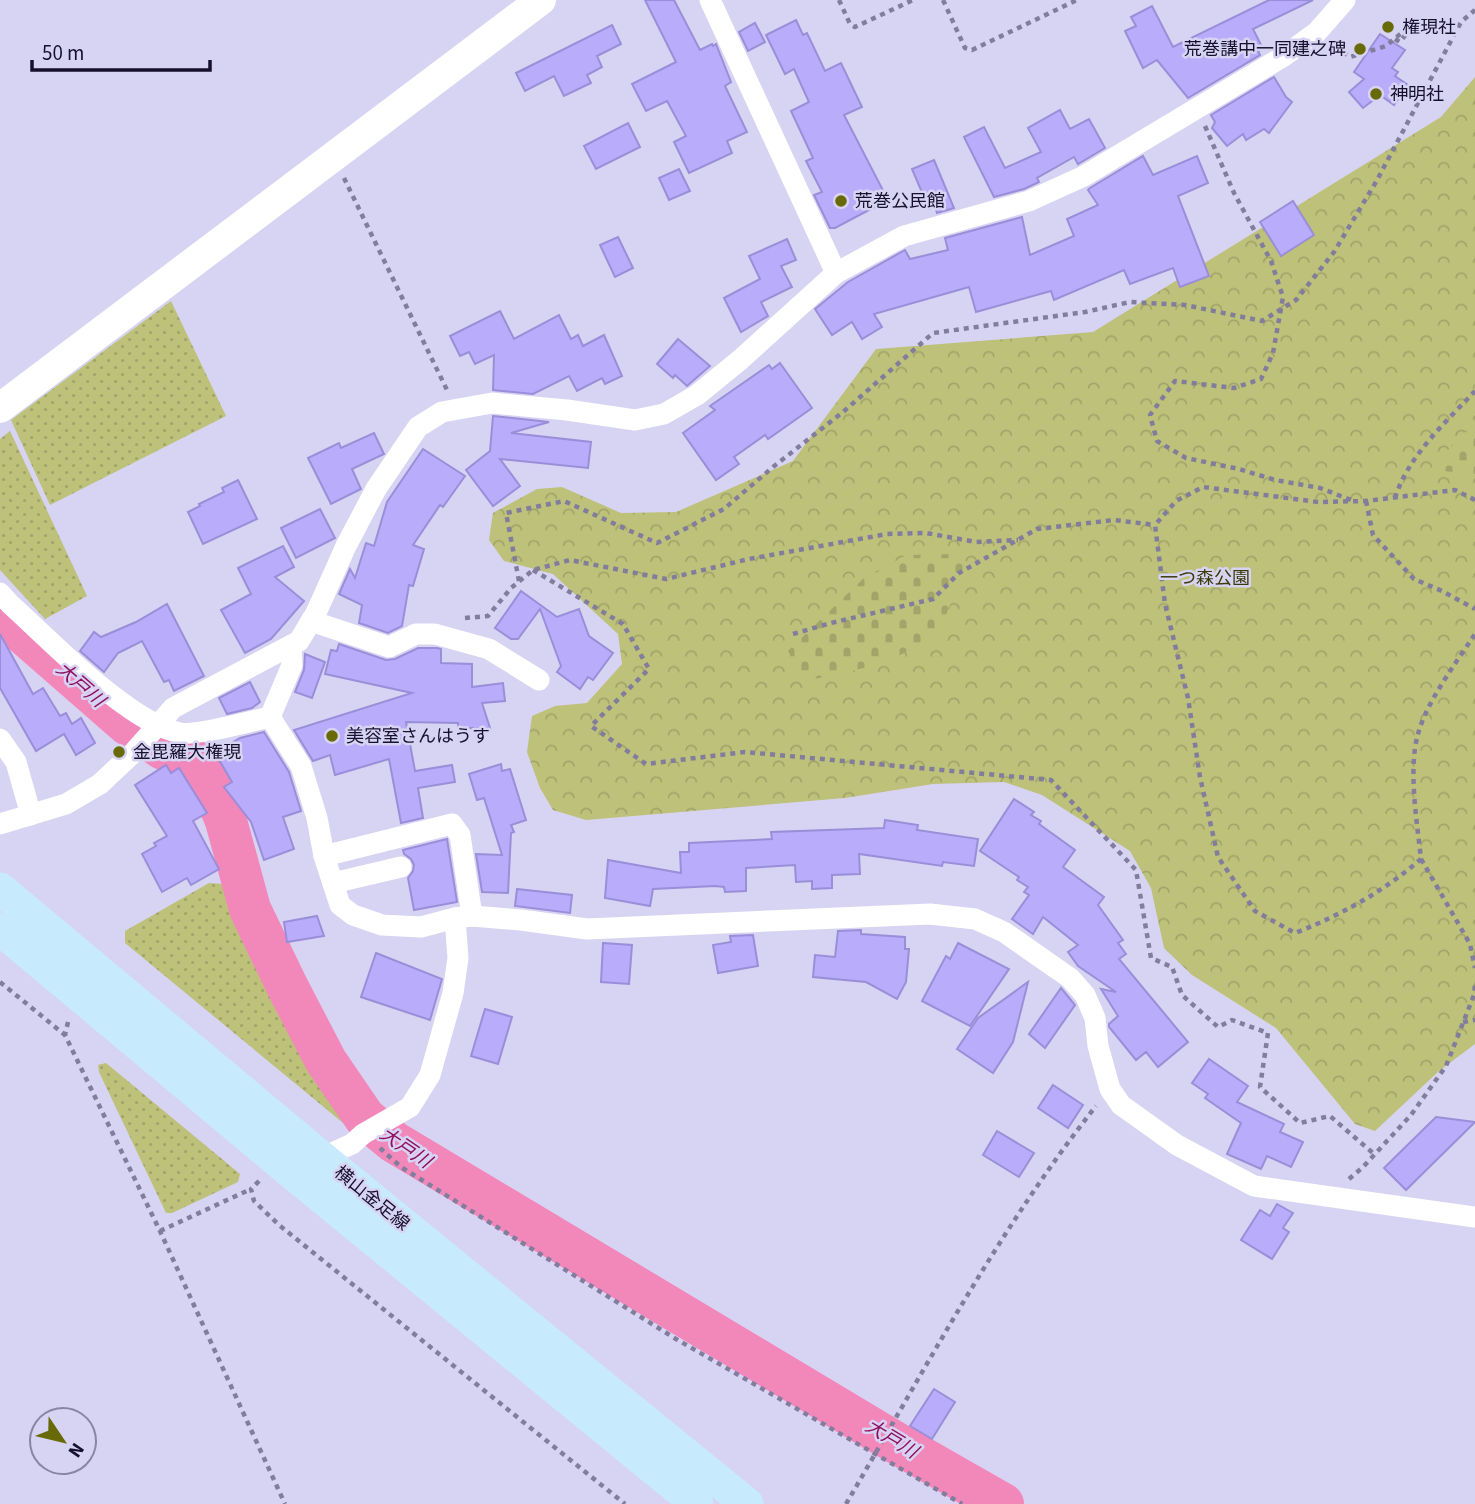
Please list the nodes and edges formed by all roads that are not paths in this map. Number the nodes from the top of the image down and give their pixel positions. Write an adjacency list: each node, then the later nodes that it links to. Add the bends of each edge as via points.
1 (541, 0): 5 (street)
2 (710, 0): 4 (street)
3 (1345, 0): 4 (street, via 1317,32 1284,56 1073,181 1030,201 904,236)
4 (836, 273): 7 (street, via 740,360 697,395 664,414 635,419 492,403 442,412 418,427 394,460 346,547)
5 (0, 408)
6 (0, 593): 11 (street, via 127,708)
7 (311, 621): 8 (street); 9 (street, via 389,647 416,634 435,634 489,649)
8 (291, 646): 10 (street, via 292,665); 11 (street, via 173,708)
9 (539, 680)
10 (270, 717): 11 (street, via 183,734); 15 (street, via 301,766)
11 (156, 726): 13 (street, via 100,784 66,804)
12 (0, 739): 13 (street, via 16,762)
13 (31, 815): 14 (street)
14 (0, 824)
15 (324, 856): 17 (street); 19 (street, via 452,824 460,835)
16 (401, 867): 17 (street)
17 (333, 883): 19 (street, via 340,905 382,925 421,927)
18 (0, 889): 21 (main road, 横山金足線)
19 (464, 917): 21 (street, via 454,981 430,1075 410,1107); 23 (street, via 521,919 587,929 930,914 975,919 1037,953 1086,995 1110,1089 1121,1105 1177,1145 1254,1186)
20 (0, 929): 22 (main road, 横山金足線)
21 (322, 1158): 22 (street); 25 (main road, 横山金足線)
22 (291, 1172): 24 (main road, 横山金足線)
23 (1475, 1217)
24 (697, 1504)
25 (747, 1504)

